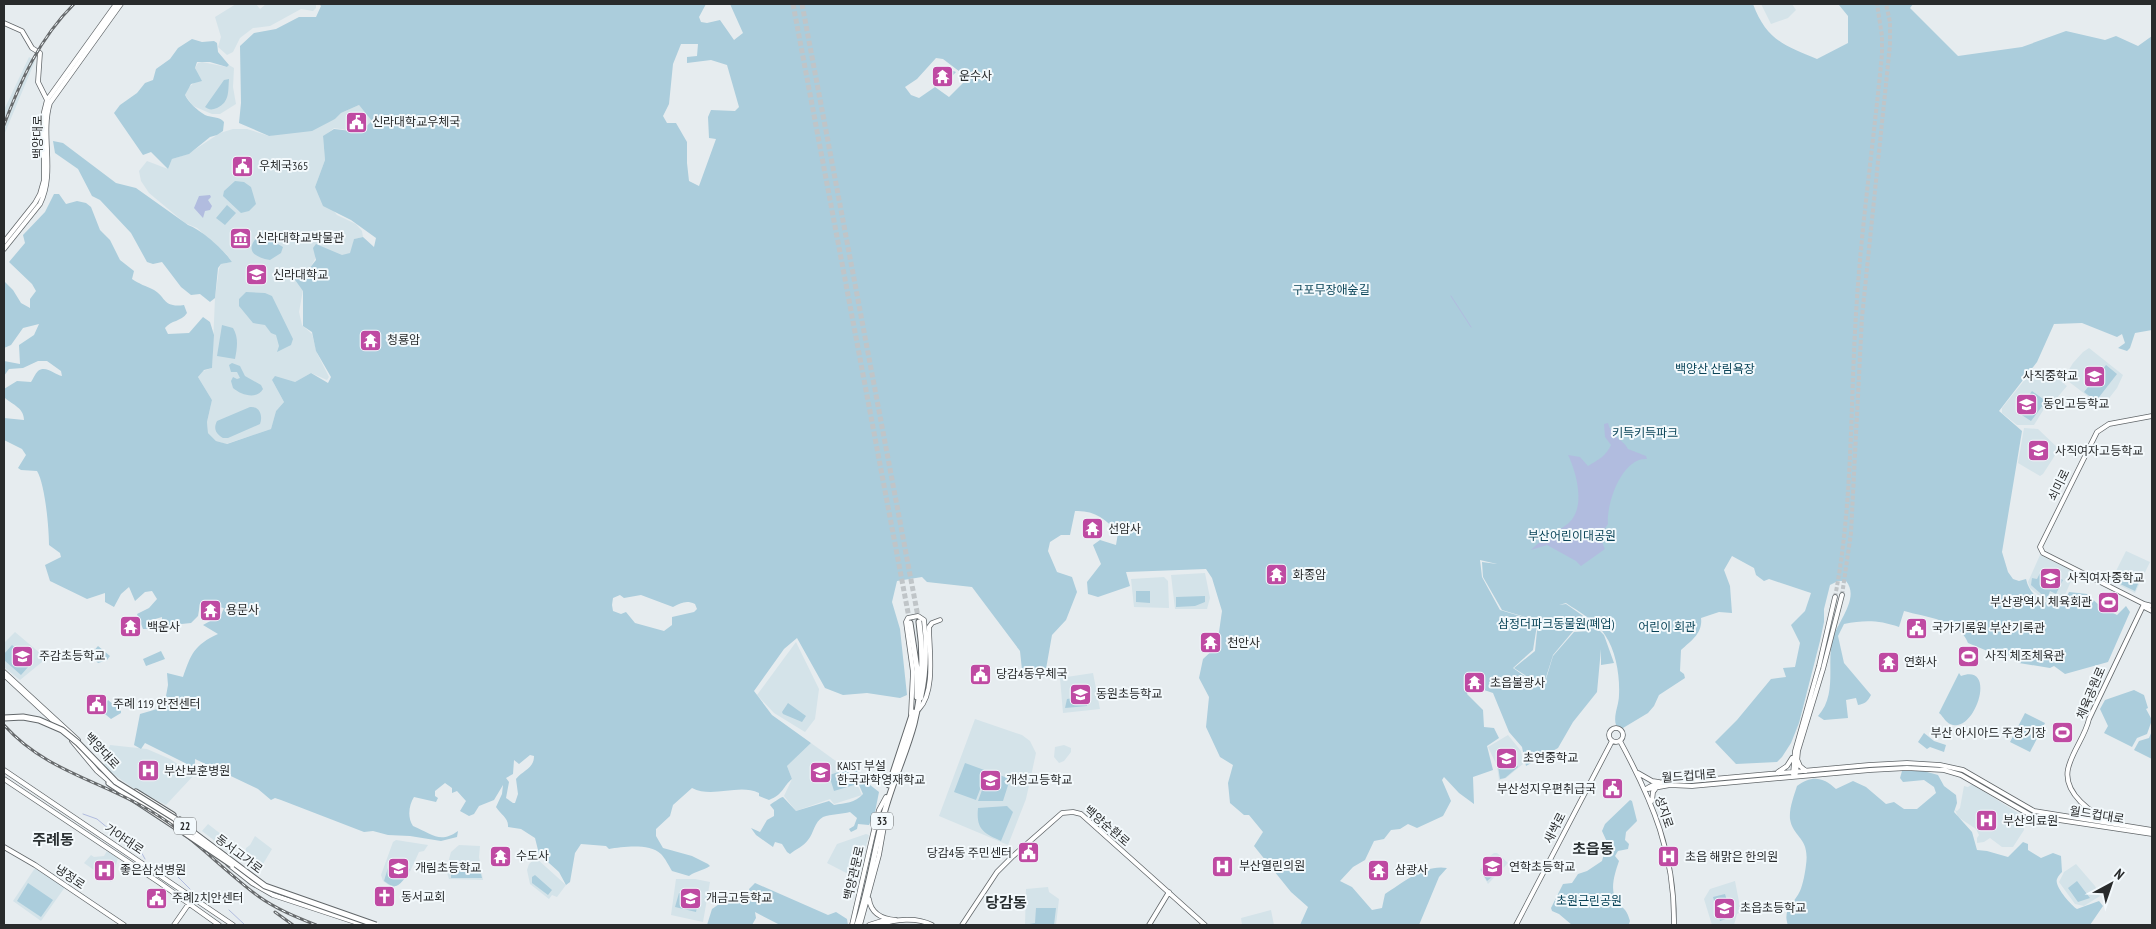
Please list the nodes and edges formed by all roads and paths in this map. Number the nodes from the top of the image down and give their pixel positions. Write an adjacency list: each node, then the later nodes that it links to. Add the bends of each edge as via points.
1 (116, 4): 4 (main road, 백양대로)
2 (121, 4): 4 (main road, 백양대로)
3 (4, 23): 4 (main road, via 22,31 40,52 38,82)
4 (49, 102): 5 (main road, 백양대로, via 44,112 44,180 40,194); 6 (main road, 백양대로, via 49,178 45,195)
5 (4, 242)
6 (4, 249)
7 (2152, 416): 10 (main road, 쇠미로, via 2109,424 2097,432 2040,547 2043,553)
8 (1842, 595): 23 (main road)
9 (1835, 597): 22 (main road)
10 (2144, 604): 11 (main road); 12 (main road); 38 (main road, 체육공원로, via 2069,768 2068,776 2078,799)
11 (2152, 606)
12 (2152, 611)
13 (940, 620): 17 (main road, via 929,627 929,678 926,696)
14 (921, 621): 17 (main road, via 926,666); 19 (highway, 33, via 923,676); 19 (main road, via 918,616 908,618 906,622 913,672)
15 (910, 623): 19 (highway, 33, via 917,669)
16 (4, 673): 29 (main road, 백양대로, via 70,732)
17 (919, 709): 19 (main road)
18 (4, 719): 46 (highway, 동서고가로 / 22, bridge, via 22,717 39,720 62,730 116,782); 47 (highway, 동서고가로 / 22, bridge, via 36,722 60,731 114,783 156,809)
19 (912, 725): 36 (highway, 33)
20 (1612, 741): 21 (main road); 21 (main road, via 1609,734 1617,729 1622,734); 73 (main road, 새싹로)
21 (1620, 741): 25 (main road, 성지로)
22 (1795, 751): 27 (main road, via 1787,766); 28 (main road)
23 (1797, 758): 26 (main road); 28 (main road)
24 (4, 770): 40 (main road, 가야대로)
25 (1636, 771): 32 (main road, via 1652,781); 35 (main road, 성지로)
26 (1806, 771): 28 (main road, 월드컵대로); 39 (main road, 월드컵대로, via 1907,763 1950,766 1968,773 2027,809)
27 (1775, 774): 28 (main road, 월드컵대로); 32 (main road, 월드컵대로)
28 (1794, 774): 34 (main road, 월드컵대로); 44 (main road, 월드컵대로, via 1907,768 1950,771 2032,816)
29 (105, 775): 30 (main road); 33 (main road); 61 (main road, 백양대로, via 264,891); 64 (main road, 백양대로, via 174,816 259,881)
30 (114, 778): 46 (highway, bridge, via 180,819)
31 (4, 779): 42 (main road, 가야대로)
32 (1661, 782): 35 (main road, 월드컵대로)
33 (110, 783): 47 (highway, bridge)
34 (1656, 788): 35 (main road, 월드컵대로); 37 (main road, via 1652,795)
35 (1646, 789): 37 (main road, 성지로)
36 (887, 797): 50 (highway, 33); 65 (main road, 백양관문로, via 879,810 873,834)
37 (1653, 806): 74 (main road, 성지로, via 1671,872)
38 (2091, 811): 39 (main road); 41 (main road, 체육공원로)
39 (2086, 819): 41 (main road, 월드컵대로)
40 (84, 824): 42 (main road, via 75,820 72,822); 49 (main road, 가야대로)
41 (2122, 825): 43 (main road, 월드컵대로)
42 (74, 826): 48 (main road, 가야대로)
43 (2152, 830)
44 (2152, 834)
45 (4, 847): 57 (main road, 냉정로)
46 (214, 848): 63 (highway, 동서고가로 / 22, bridge, via 273,890)
47 (234, 866): 62 (highway, 동서고가로 / 22, bridge, via 272,892)
48 (172, 891): 49 (main road, via 183,896); 53 (main road, 가야대로)
49 (183, 892): 52 (main road, 가야대로)
50 (867, 892): 54 (main road, via 874,912); 65 (highway, 33)
51 (1170, 892): 70 (main road, 백양순환로, via 1081,814 1066,812 1045,826 997,872); 71 (main road); 72 (main road, 백양순환로)
52 (193, 898): 53 (main road); 60 (main road, 가야대로)
53 (189, 904): 58 (main road); 59 (main road, 가야대로)
54 (888, 919): 55 (main road); 66 (main road)
55 (901, 920): 56 (main road); 67 (main road)
56 (919, 922): 68 (main road); 69 (main road)
57 (124, 925)
58 (174, 925)
59 (219, 925)
60 (233, 925)
61 (364, 925)
62 (369, 925)
63 (376, 925)
64 (380, 925)
65 (856, 925)
66 (869, 925)
67 (879, 925)
68 (925, 925)
69 (932, 925)
70 (962, 925)
71 (1149, 925)
72 (1205, 925)
73 (1516, 925)
74 (1674, 925)

